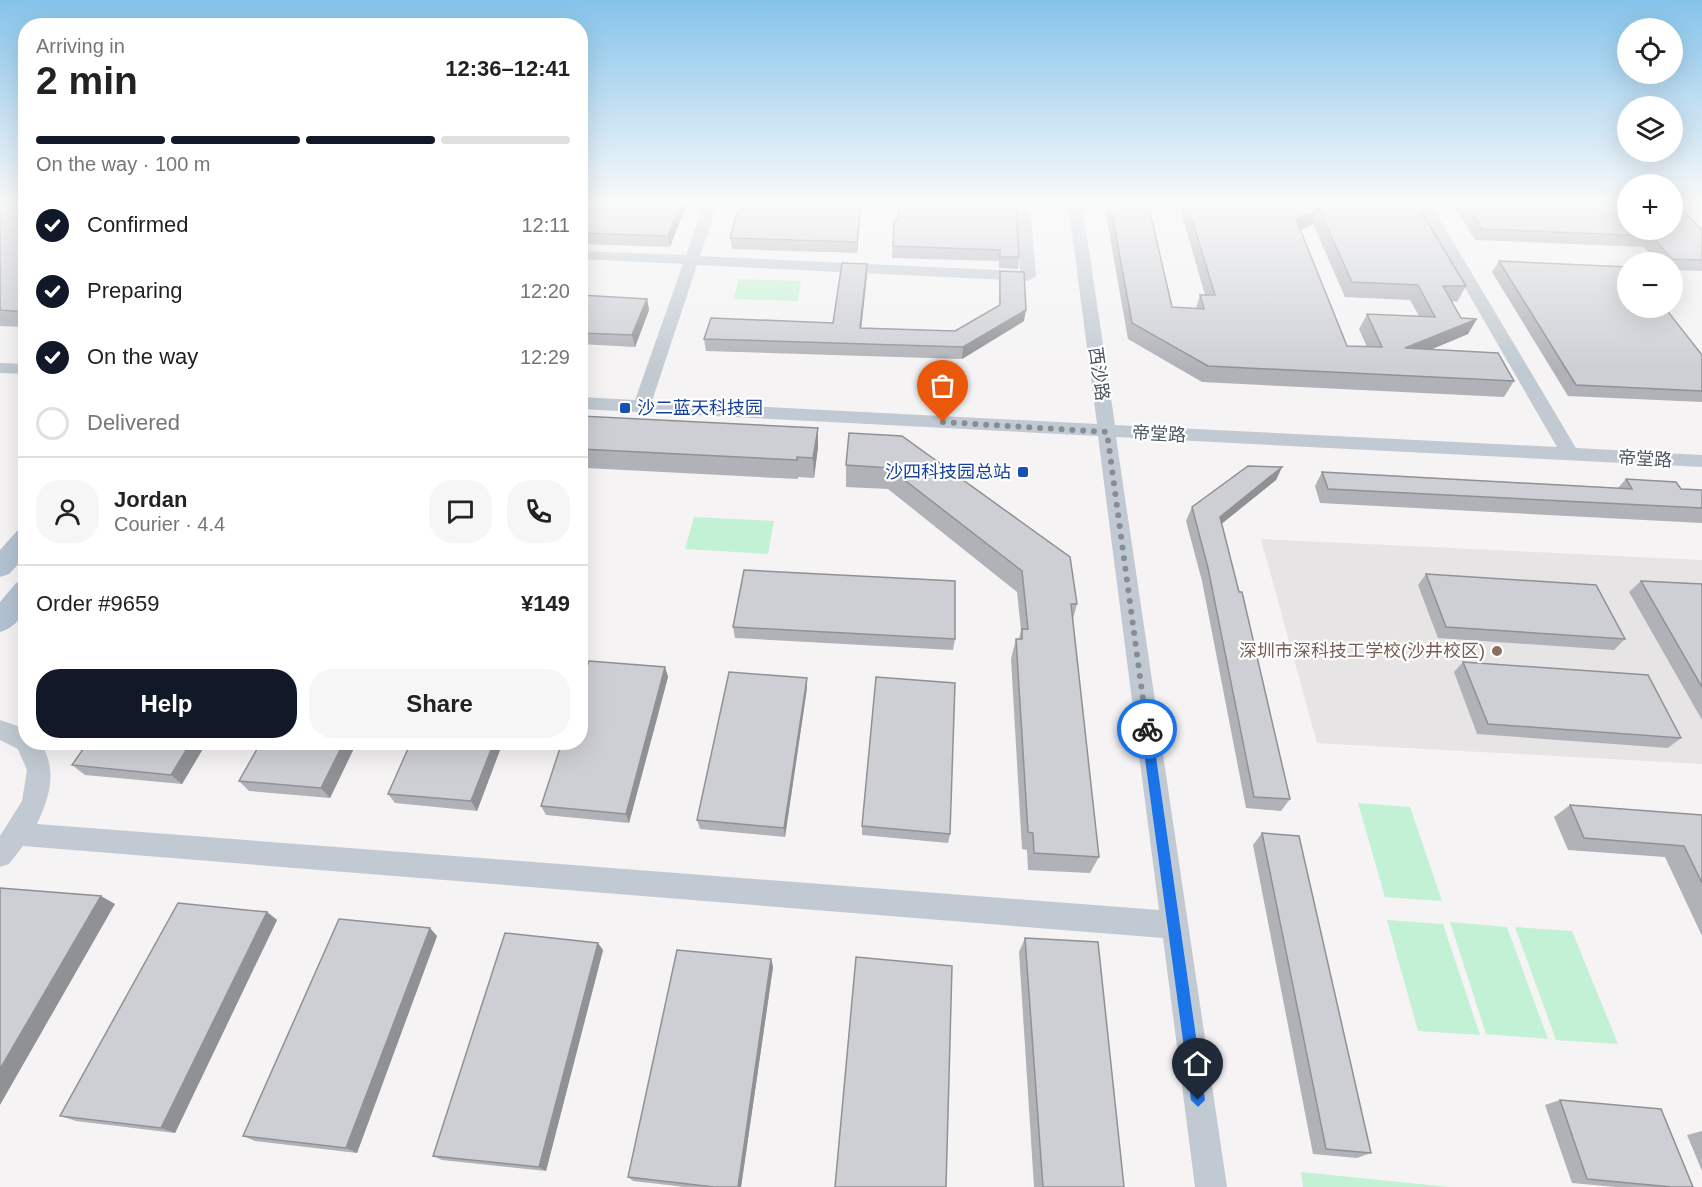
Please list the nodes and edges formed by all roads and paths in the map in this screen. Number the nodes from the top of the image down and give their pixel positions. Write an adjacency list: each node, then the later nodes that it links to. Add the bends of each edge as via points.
1 (656, 258): 5 (street)
2 (1027, 258): 5 (street, via 1028,276)
3 (1083, 258): 11 (street, 西沙路)
4 (1451, 258): 12 (street)
5 (692, 260): 9 (street)
6 (0, 368): 7 (street)
7 (18, 369)
8 (588, 392): 9 (street, 帝堂路)
9 (644, 400): 10 (street, 帝堂路); 11 (street, 帝堂路)
10 (588, 403)
11 (1106, 424): 12 (street, 帝堂路); 24 (street, 西沙路)
12 (1567, 448): 13 (street, 帝堂路); 14 (street, 帝堂路)
13 (1702, 448)
14 (1702, 461)
15 (18, 547): 16 (main road)
16 (0, 567)
17 (18, 600): 18 (main road)
18 (0, 621)
19 (0, 730): 20 (street)
20 (18, 737)
21 (32, 750): 22 (street, via 40,772 38,792)
22 (17, 834): 23 (street); 24 (street)
23 (0, 855)
24 (1173, 925): 25 (street, 西沙路)
25 (1211, 1187)

